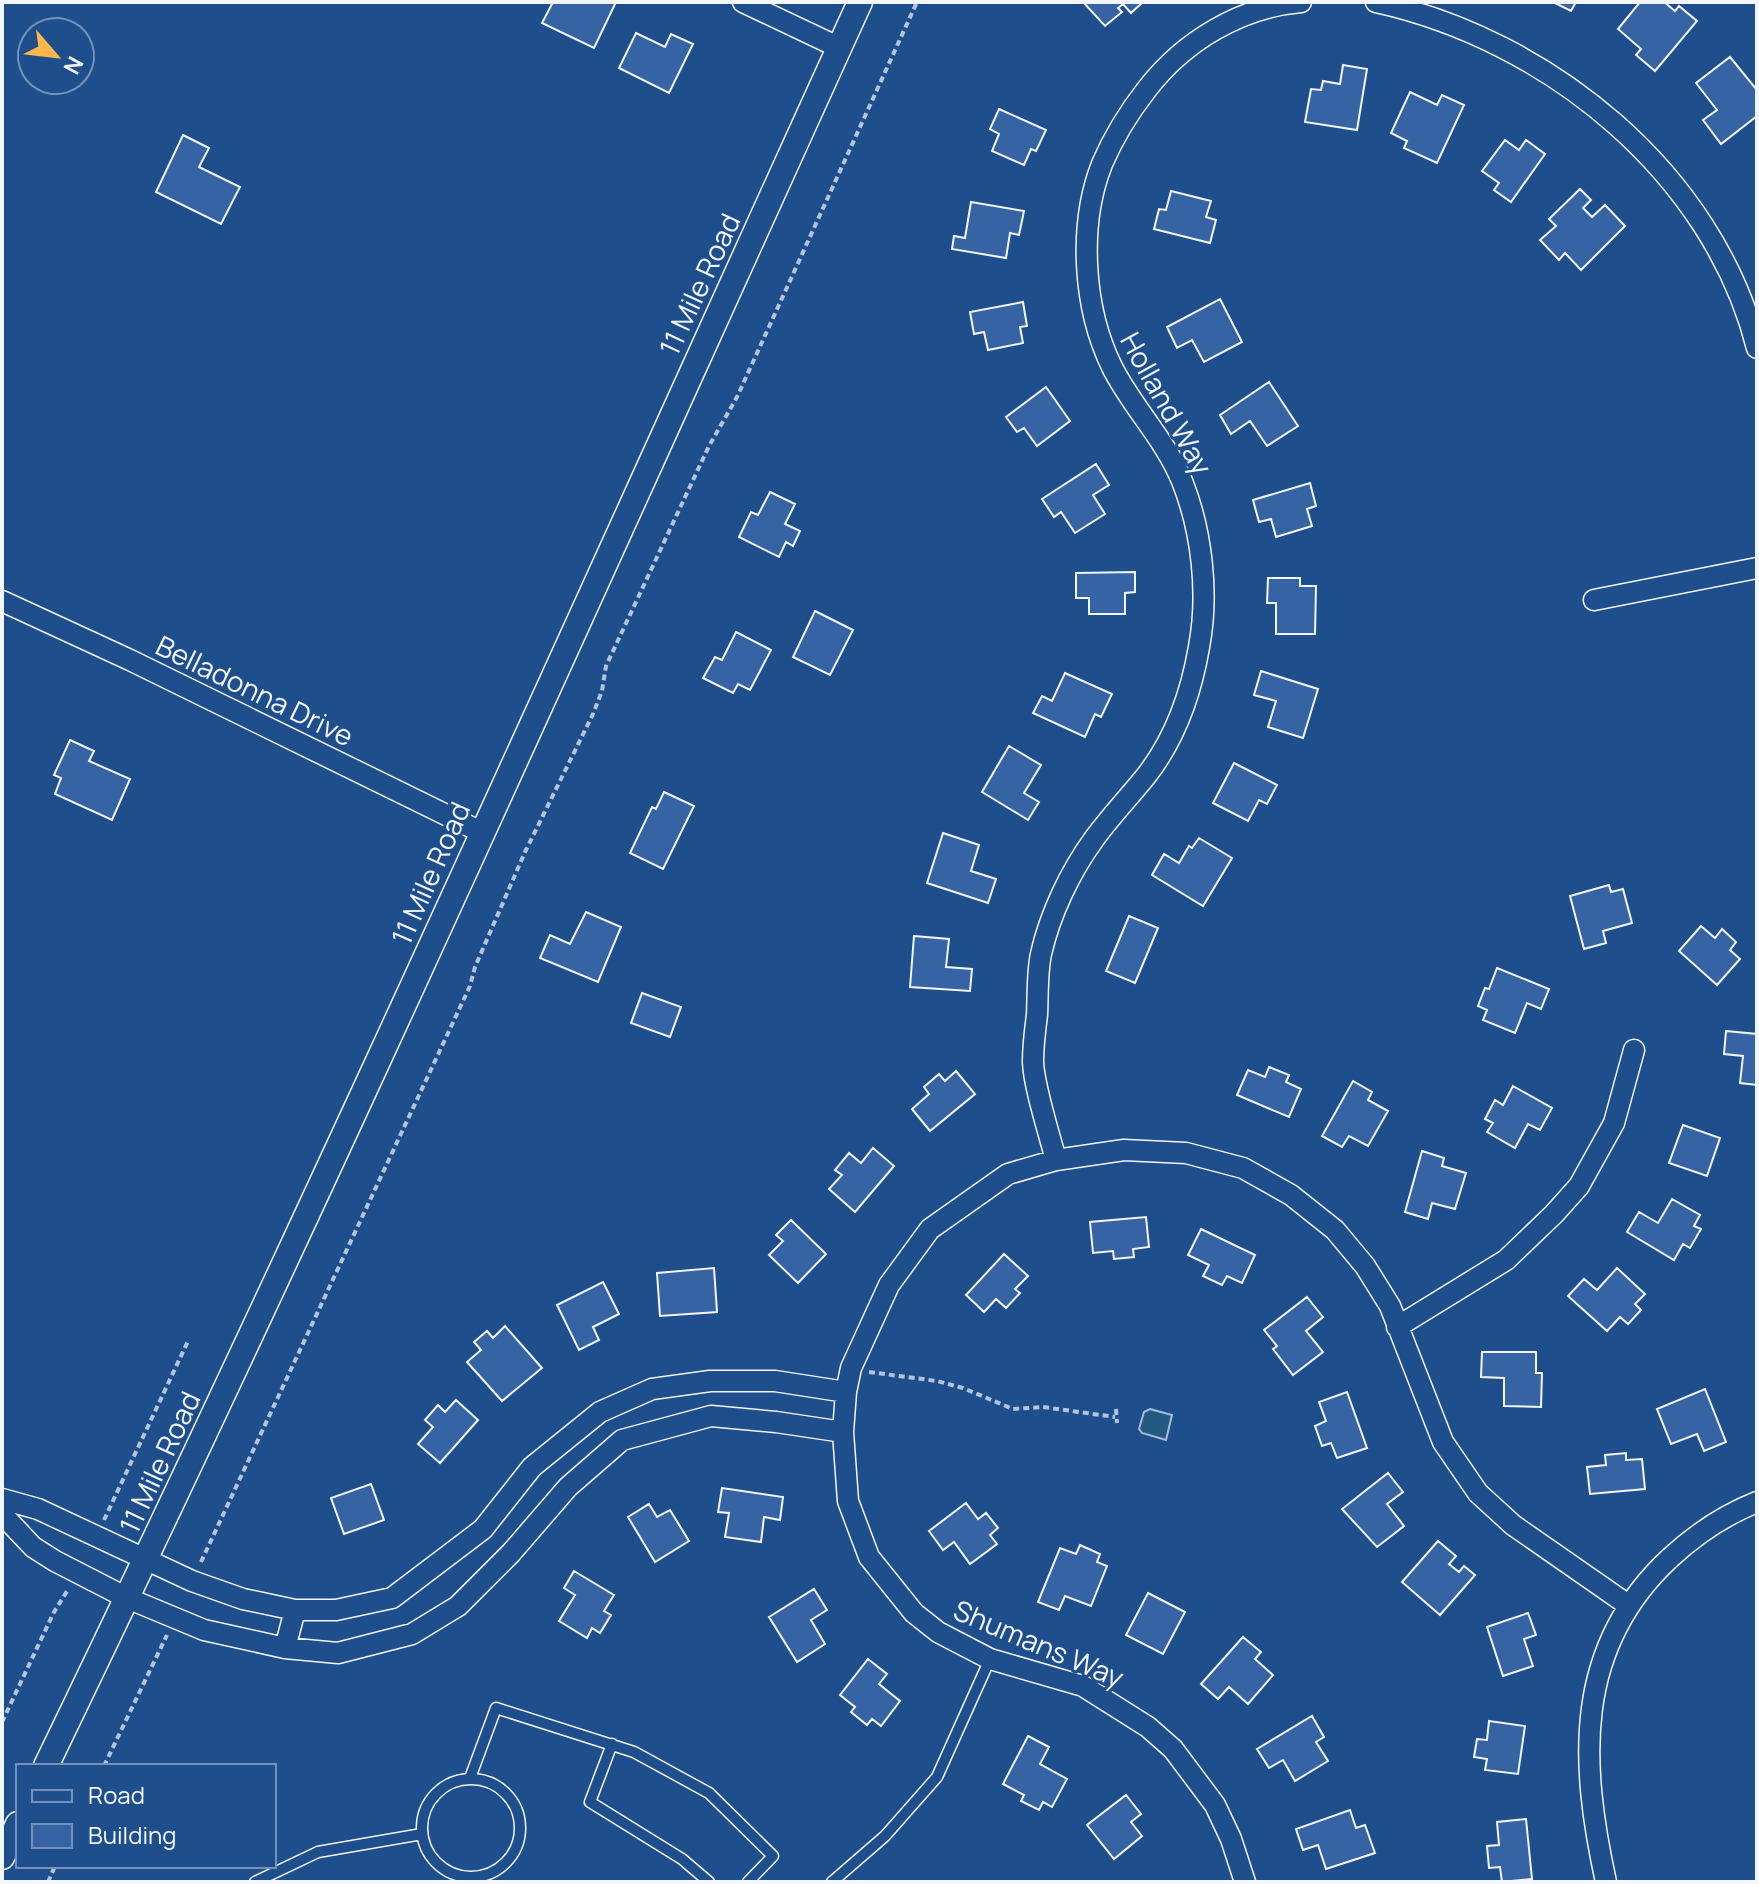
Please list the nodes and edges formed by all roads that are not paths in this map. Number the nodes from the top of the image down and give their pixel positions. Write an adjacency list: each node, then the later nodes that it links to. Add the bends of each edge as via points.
1 (743, 2): 6 (street)
2 (860, 2): 6 (street, 11 Mile Road)
3 (1301, 2): 5 (street, Holland Way)
4 (1376, 2): 7 (street, via 1414,10 1518,57 1621,127 1702,224)
5 (1229, 10): 14 (street, Holland Way, via 1154,80 1124,119 1101,166 1091,209 1087,256 1097,333 1113,369 1182,481 1201,561 1204,607 1178,725 1147,775 1093,840 1053,917 1041,956 1033,1064)
6 (840, 48): 12 (street, 11 Mile Road)
7 (1754, 321): 8 (street)
8 (1757, 348)
9 (1757, 568): 10 (street)
10 (1594, 600)
11 (2, 601): 12 (street, Belladonna Drive)
12 (481, 832): 27 (street, 11 Mile Road)
13 (1634, 1050): 15 (street, via 1614,1123 1579,1186 1506,1260)
14 (1056, 1160): 15 (street, Shumans Way, via 1124,1150 1186,1153 1243,1168 1291,1195 1335,1230 1365,1266); 17 (street, Shumans Way, via 1008,1174 930,1229 889,1285 851,1368)
15 (1397, 1327): 29 (street, Shumans Way, via 1443,1442 1478,1493 1513,1525)
16 (710, 1381): 17 (street, via 775,1381); 18 (street, via 652,1389); 19 (street)
17 (846, 1392): 20 (street, Shumans Way)
18 (600, 1412): 21 (street); 25 (street, via 532,1467)
19 (711, 1416): 20 (street); 21 (street)
20 (843, 1432): 32 (street, Shumans Way, via 848,1501 869,1557 914,1613)
21 (622, 1440): 26 (street, via 568,1487)
22 (2, 1499): 27 (street, via 38,1509)
23 (1757, 1502): 29 (street, via 1717,1521 1683,1546)
24 (2, 1514): 28 (street, via 33,1547)
25 (483, 1529): 26 (street); 30 (street, via 392,1598 336,1610)
26 (511, 1553): 31 (street, via 458,1606 412,1634 338,1653)
27 (146, 1559): 28 (street, 11 Mile Road); 30 (street, via 243,1599)
28 (127, 1598): 31 (street, via 204,1630); 34 (street, 11 Mile Road)
29 (1628, 1605): 44 (street, via 1599,1669 1592,1699 1590,1793)
30 (295, 1610): 31 (street)
31 (285, 1648)
32 (990, 1659): 42 (lane, via 937,1777 885,1836); 43 (street, Shumans Way, via 1083,1686 1156,1734 1215,1805)
33 (612, 1744): 35 (lane, via 496,1708); 40 (lane, via 590,1802 682,1859); 41 (lane, via 709,1793 773,1856)
34 (47, 1764)
35 (470, 1778): 37 (lane, via 436,1790 423,1817); 37 (lane, via 500,1787 512,1799 521,1830 509,1860 489,1874 465,1877 436,1863)
36 (16, 1828): 38 (street)
37 (422, 1834): 39 (lane, via 318,1852)
38 (2, 1857)
39 (255, 1882)
40 (709, 1882)
41 (748, 1882)
42 (832, 1882)
43 (1245, 1882)
44 (1606, 1882)

